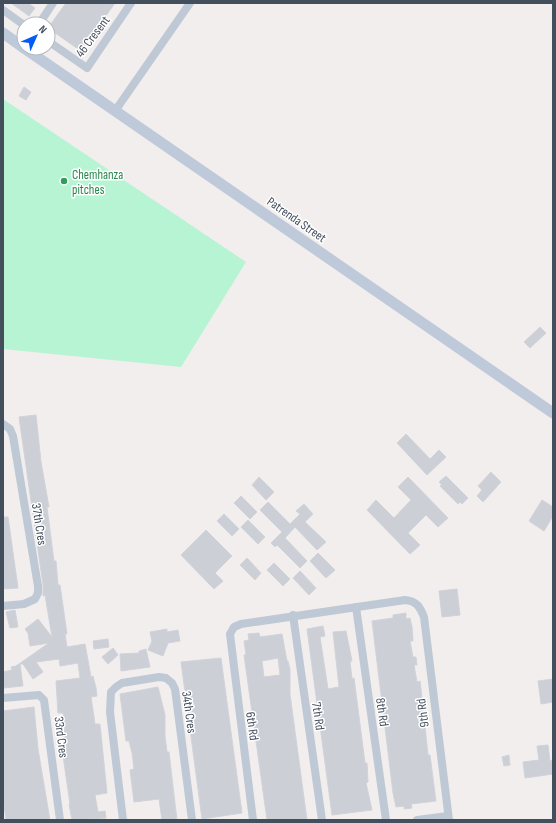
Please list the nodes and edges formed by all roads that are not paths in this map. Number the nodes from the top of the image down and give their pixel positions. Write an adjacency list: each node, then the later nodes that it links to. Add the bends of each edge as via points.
1 (53, 3): 5 (street)
2 (131, 3): 9 (street, 46 Cresent, via 87,68)
3 (190, 3): 11 (street)
4 (3, 10): 6 (street)
5 (44, 16)
6 (16, 19)
7 (3, 33): 8 (street, Patrenda Street)
8 (16, 42)
9 (56, 47)
10 (36, 56): 11 (street, Patrenda Street)
11 (115, 111): 12 (street, Patrenda Street)
12 (553, 413)
13 (3, 424): 14 (street, 37th Cres, via 14,436 38,586 35,600)
14 (3, 606)
15 (356, 607): 16 (street); 18 (street, 9th Rd, via 405,600 421,607); 24 (street, 8th Rd)
16 (293, 615): 22 (street, 6th Rd, via 241,624 234,627 230,634); 23 (street, 7th Rd)
17 (3, 698): 19 (street, 33rd Cres, via 39,695 44,700)
18 (448, 818): 25 (street)
19 (60, 820)
20 (123, 820): 21 (street, 34th Cres, via 110,712 111,692 122,683 159,677 172,682 175,689)
21 (192, 820)
22 (253, 820)
23 (322, 820)
24 (386, 820)
25 (417, 820)

